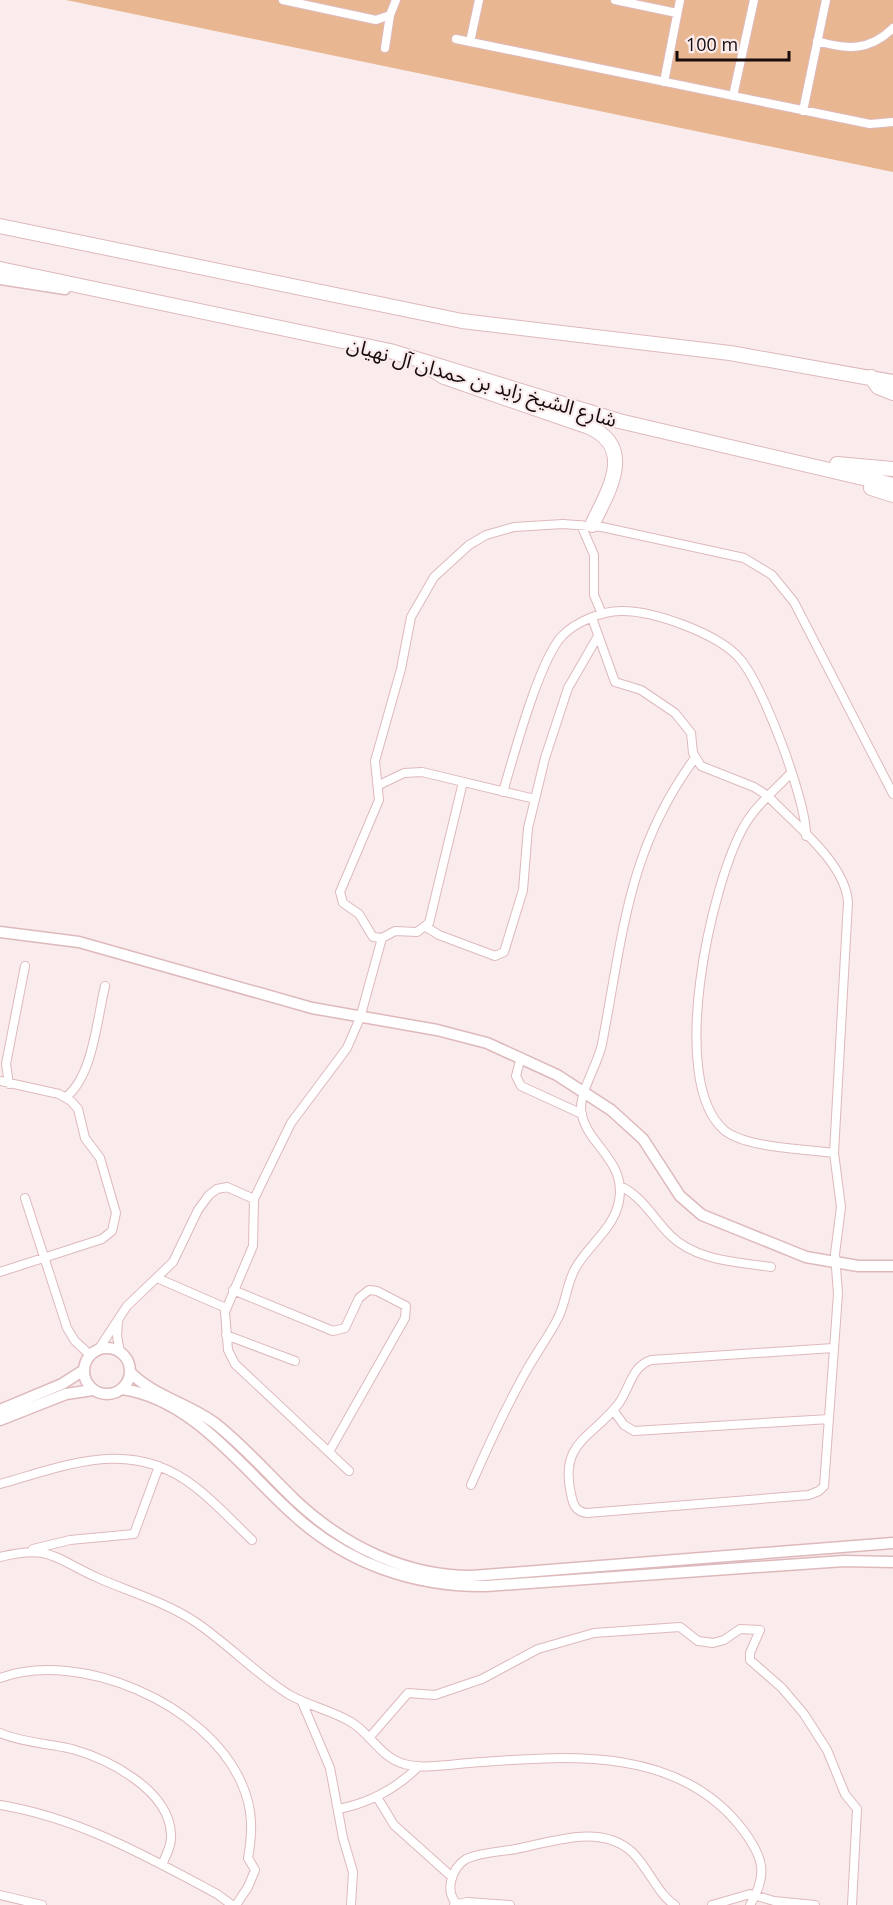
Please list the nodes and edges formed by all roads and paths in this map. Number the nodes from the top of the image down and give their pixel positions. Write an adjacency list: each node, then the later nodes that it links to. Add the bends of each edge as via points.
1 (283, 0): 9 (street, via 376,20)
2 (396, 0): 9 (street)
3 (479, 0): 13 (street)
4 (615, 0): 8 (street)
5 (680, 0): 8 (street)
6 (754, 0): 16 (street)
7 (826, 0): 12 (street)
8 (677, 14): 15 (street)
9 (390, 15): 14 (street)
10 (893, 28): 12 (street, via 862,47 844,48)
11 (456, 39): 13 (street)
12 (817, 41): 17 (street)
13 (470, 42): 15 (street)
14 (385, 48)
15 (664, 82): 16 (street)
16 (734, 96): 17 (street)
17 (803, 111): 18 (street, via 870,124)
18 (893, 122)
19 (0, 226): 25 (highway, via 462,321 730,353)
20 (0, 269): 22 (highway, شارع الشيخ زايد بن حمدان آل نهيان)
21 (0, 279): 22 (street)
22 (237, 319): 23 (highway, شارع الشيخ زايد بن حمدان آل نهيان)
23 (417, 359): 28 (highway, شارع الشيخ زايد بن حمدان آل نهيان, via 619,421); 32 (highway, via 438,375 589,427 605,437 615,455 615,474)
24 (893, 373): 25 (highway)
25 (870, 377): 26 (highway); 27 (highway, via 878,387)
26 (893, 382)
27 (893, 393)
28 (817, 466): 29 (highway); 30 (highway, شارع الشيخ زايد بن حمدان آل نهيان); 31 (highway, via 830,476)
29 (893, 469)
30 (893, 485)
31 (893, 495)
32 (586, 525): 33 (street, via 594,555 594,595); 39 (street, via 523,526 495,532 460,551 434,577 408,625 401,669 375,761); 41 (street, via 736,555 772,575 794,602)
33 (602, 615): 34 (street); 37 (street, via 620,611 639,613 700,630 728,646 757,684)
34 (592, 618): 35 (street); 40 (street, via 565,633 551,650)
35 (598, 636): 36 (street, via 615,682 641,690 675,713 692,733); 43 (street, via 568,688)
36 (695, 758): 42 (street, via 704,767); 53 (street, via 664,807 635,876 622,921 600,1053)
37 (791, 772): 42 (street); 44 (street, via 804,810)
38 (463, 782): 39 (street, via 410,772); 40 (street); 45 (street)
39 (379, 785): 47 (street, via 378,805 339,895 344,905 362,918 370,935)
40 (503, 792): 43 (street)
41 (893, 794)
42 (768, 796): 44 (street); 56 (street, via 741,831 707,937 698,1007 699,1084 717,1122 735,1137)
43 (535, 799): 45 (street, via 526,841 523,890 502,954 495,956)
44 (806, 836): 56 (street, via 836,868 848,896)
45 (426, 927): 47 (street, via 414,933 396,931)
46 (0, 932): 50 (street, via 79,942)
47 (382, 938): 50 (street)
48 (25, 966): 52 (street)
49 (105, 986): 54 (street, via 85,1072 80,1084)
50 (360, 1018): 51 (street, via 470,1037); 59 (street, via 339,1063 291,1123)
51 (521, 1057): 53 (street); 55 (street, via 516,1076 521,1086)
52 (2, 1083): 54 (street)
53 (584, 1091): 55 (street); 61 (street, via 635,1131 674,1189 694,1210 788,1251)
54 (66, 1097): 60 (street, via 78,1109 85,1138 100,1158 116,1222 102,1239)
55 (582, 1114): 57 (street, via 614,1166)
56 (834, 1153): 61 (street, via 841,1207)
57 (620, 1186): 63 (street, via 636,1196 672,1237 688,1248 714,1259); 86 (street, via 615,1214 576,1266 558,1319 516,1390)
58 (25, 1198): 60 (street)
59 (254, 1199): 65 (street, via 232,1188 213,1191 198,1209 178,1255); 66 (street, via 253,1246)
60 (44, 1257): 64 (street); 71 (street, via 67,1328 75,1341)
61 (836, 1263): 62 (street); 70 (street, via 838,1294)
62 (893, 1266)
63 (771, 1268)
64 (0, 1272)
65 (157, 1278): 67 (street); 68 (street)
66 (233, 1290): 67 (street); 82 (street, via 333,1331 345,1328 359,1298 369,1290 406,1306 405,1318)
67 (226, 1308): 69 (street)
68 (118, 1319): 71 (street); 72 (street)
69 (226, 1335): 73 (street); 82 (street, via 235,1364)
70 (833, 1348): 79 (street, via 651,1360 636,1370); 80 (street)
71 (94, 1352): 72 (street, via 109,1348); 74 (street)
72 (120, 1352): 75 (street)
73 (295, 1361)
74 (84, 1370): 77 (street); 78 (street, via 62,1384)
75 (130, 1372): 76 (street); 90 (street, via 218,1426 304,1509 335,1533 410,1569 472,1576)
76 (122, 1389): 77 (street, via 108,1394); 94 (street, via 147,1396 208,1431 322,1538 362,1561 405,1577 486,1586)
77 (93, 1390): 81 (street, via 66,1394)
78 (0, 1410)
79 (613, 1410): 80 (street, via 634,1431); 80 (street, via 582,1437 568,1464 567,1480 573,1502 585,1513 813,1494 825,1483)
80 (829, 1419)
81 (0, 1420)
82 (329, 1452): 84 (street)
83 (159, 1466): 85 (street, via 129,1458 104,1457); 87 (street, via 195,1486); 92 (street, via 134,1534 70,1540)
84 (349, 1471)
85 (0, 1484)
86 (471, 1485)
87 (252, 1540)
88 (893, 1543): 89 (street)
89 (864, 1546): 90 (street); 91 (street)
90 (844, 1548): 94 (street)
91 (893, 1549)
92 (27, 1551): 93 (street); 97 (street, via 54,1554 96,1577 176,1611)
93 (0, 1557)
94 (844, 1562): 95 (street)
95 (893, 1562)
96 (0, 1678): 111 (street, via 46,1669 95,1675 163,1704 214,1744 241,1782 251,1815 248,1858 255,1870)
97 (303, 1702): 99 (street, via 348,1720); 103 (street, via 327,1756)
98 (0, 1733): 104 (street, via 86,1754 140,1782 159,1804 171,1827)
99 (369, 1738): 100 (street, via 390,1758); 118 (street, via 408,1693 435,1695 482,1679 528,1654 566,1640 614,1630 680,1627 698,1641 713,1643 740,1629 760,1630 750,1660 804,1714 826,1750 845,1794 857,1809)
100 (419, 1766): 101 (street); 107 (street, via 589,1759 666,1772 710,1797 747,1836 762,1869)
101 (377, 1797): 103 (street); 105 (street, via 394,1826)
102 (0, 1805): 104 (street, via 70,1823)
103 (338, 1809): 112 (street, via 353,1872)
104 (162, 1865): 111 (street)
105 (452, 1877): 109 (street); 114 (street, via 458,1864 477,1855 568,1838 604,1837 633,1852)
106 (0, 1894): 110 (street)
107 (756, 1894): 108 (street); 115 (street); 116 (street)
108 (782, 1903): 117 (street)
109 (455, 1904): 113 (street)
110 (42, 1905)
111 (234, 1905)
112 (351, 1905)
113 (510, 1905)
114 (675, 1905)
115 (712, 1905)
116 (750, 1905)
117 (815, 1905)
118 (852, 1905)

